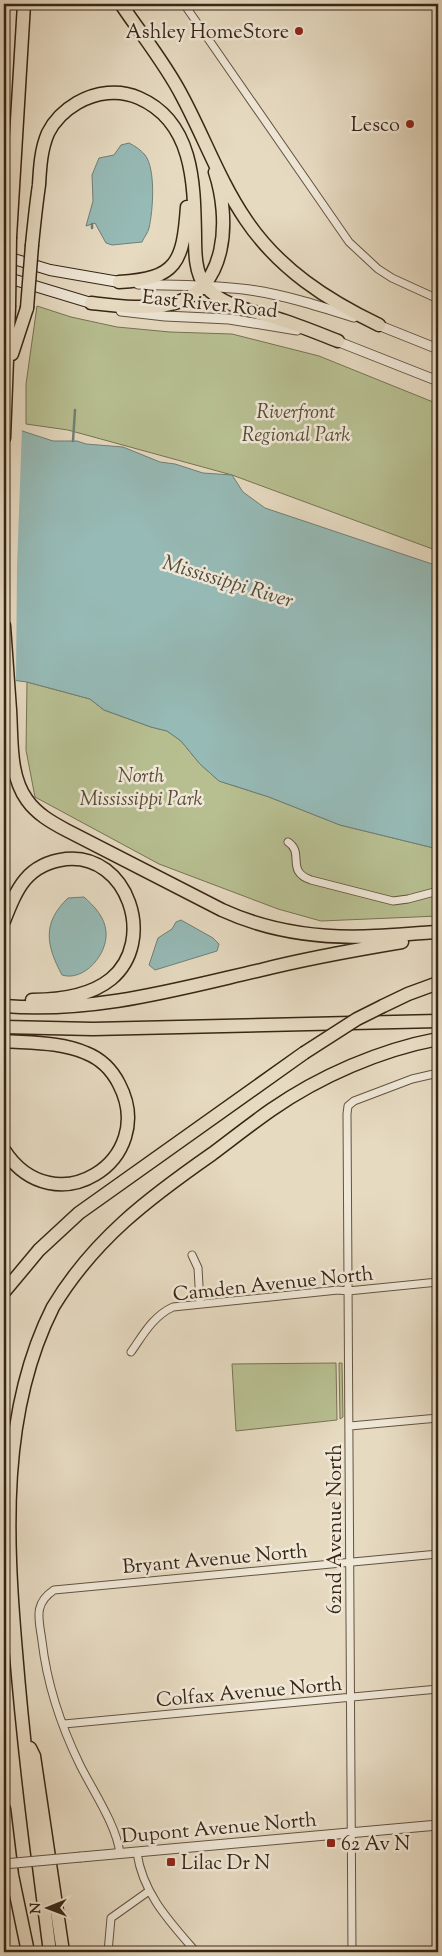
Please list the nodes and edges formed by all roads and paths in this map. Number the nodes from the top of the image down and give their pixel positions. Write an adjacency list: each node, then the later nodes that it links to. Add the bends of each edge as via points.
1 (24, 4): 15 (highway, bridge, via 10,237)
2 (121, 4): 4 (highway, via 164,66)
3 (184, 4): 10 (street, via 349,242 392,278)
4 (200, 130): 9 (highway, via 216,176 222,219 220,255); 12 (highway, via 242,214 263,242 318,291)
5 (187, 158): 8 (highway, via 185,228 178,259 160,275); 9 (highway, via 193,186 196,258); 15 (highway, bridge, via 173,125 162,112 134,96 118,92 94,96 78,102 61,116 45,141 27,308)
6 (4, 256): 8 (main road, East River Road, via 50,270)
7 (4, 276): 11 (main road, East River Road)
8 (118, 282): 9 (street, East River Road)
9 (204, 286): 11 (highway, via 185,299 164,306); 12 (street, East River Road, via 268,293); 13 (highway, via 234,306 284,320)
10 (438, 298)
11 (91, 303): 13 (street, East River Road, via 142,314 261,323)
12 (379, 325): 14 (street)
13 (338, 341): 16 (street, East River Road)
14 (438, 348)
15 (7, 368): 17 (highway)
16 (438, 381)
17 (4, 438)
18 (4, 626): 22 (highway, via 17,780 27,800 39,813 222,910 262,925 301,933 374,937)
19 (288, 842): 20 (street, via 295,851 297,870 311,880 393,901)
20 (438, 891)
21 (4, 921): 25 (highway, via 17,890 34,869 47,863 78,859 98,865 121,885 132,908 134,930 126,962 117,974 99,987 52,999)
22 (438, 932)
23 (438, 937): 26 (highway, via 329,954 124,1001 64,1008)
24 (438, 983): 36 (highway, bridge, via 408,994 341,1028 79,1213 40,1250)
25 (4, 1001)
26 (4, 1006)
27 (438, 1021): 28 (highway, via 113,1029)
28 (4, 1027)
29 (438, 1039): 46 (highway, via 360,1062 272,1109 122,1221 90,1254 52,1308 37,1338 19,1389 6,1462 6,1515)
30 (4, 1041): 32 (highway, via 68,1048 93,1056 117,1080 124,1094 128,1116 125,1137 115,1157 101,1171 80,1181 57,1184 36,1179 16,1166)
31 (438, 1073): 35 (street, 62nd Avenue North, via 354,1101 348,1106)
32 (4, 1150)
33 (192, 1255): 37 (street, via 198,1268)
34 (438, 1282): 35 (street, Camden Avenue North)
35 (348, 1291): 37 (street, Camden Avenue North); 40 (street, 62nd Avenue North)
36 (4, 1292)
37 (200, 1304): 38 (street, Camden Avenue North, via 166,1311 153,1320)
38 (131, 1352)
39 (438, 1418): 40 (street)
40 (350, 1426): 42 (street, 62nd Avenue North)
41 (438, 1554): 42 (street, Bryant Avenue North)
42 (350, 1562): 44 (street, 62nd Avenue North); 45 (street, Bryant Avenue North, via 54,1590 41,1600 39,1621 44,1662)
43 (438, 1690): 44 (street, Colfax Avenue North)
44 (351, 1698): 45 (street, Colfax Avenue North); 49 (street, 62nd Avenue North)
45 (64, 1724): 51 (street, via 78,1761 116,1833)
46 (22, 1732): 55 (highway); 56 (highway, via 34,1756)
47 (4, 1809): 54 (highway, via 12,1875)
48 (438, 1825): 49 (street, Dupont Avenue North)
49 (351, 1833): 50 (street, Dupont Avenue North); 59 (street, 62nd Avenue North)
50 (137, 1853): 51 (street, Dupont Avenue North); 53 (street, via 142,1878)
51 (120, 1854): 52 (street, Dupont Avenue North, bridge)
52 (4, 1864)
53 (149, 1891): 57 (street, via 111,1918); 58 (street)
54 (28, 1952)
55 (50, 1952)
56 (63, 1952)
57 (108, 1952)
58 (196, 1952)
59 (352, 1952)

